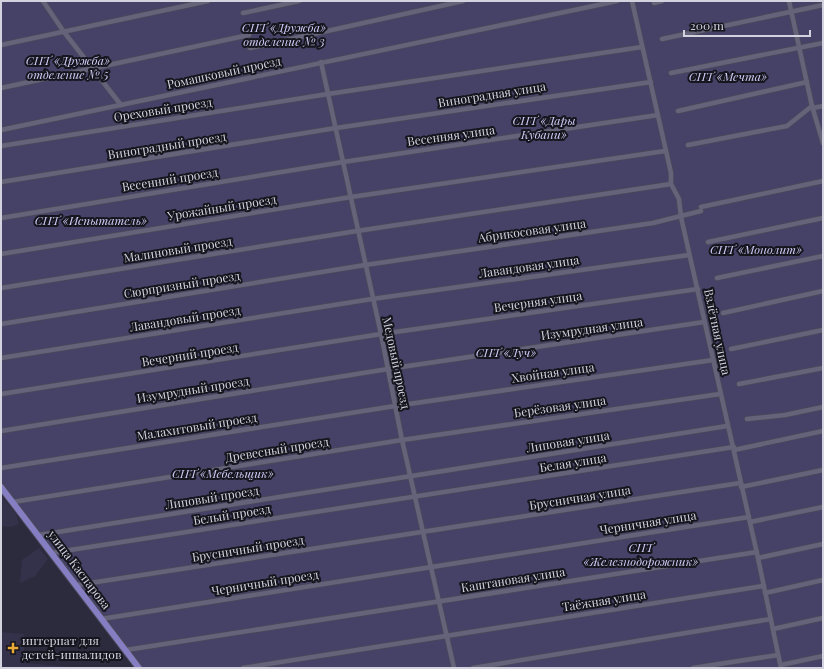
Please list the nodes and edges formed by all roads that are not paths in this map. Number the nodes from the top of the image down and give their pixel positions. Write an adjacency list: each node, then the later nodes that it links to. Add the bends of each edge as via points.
1 (43, 1): 13 (street)
2 (208, 1): 13 (street)
3 (299, 1): 12 (street)
4 (463, 1): 20 (street)
5 (617, 1): 21 (street, Ромашковый проезд)
6 (632, 1): 18 (street, Взлётная улица)
7 (662, 1): 9 (street)
8 (789, 1): 11 (street)
9 (654, 3)
10 (823, 5): 11 (street)
11 (792, 12): 15 (street); 19 (street)
12 (244, 13)
13 (64, 32): 17 (street); 22 (street)
14 (249, 35): 22 (street)
15 (662, 39)
16 (823, 43): 19 (street)
17 (1, 45)
18 (642, 46): 24 (street, Взлётная улица); 27 (street, Ореховый проезд)
19 (800, 47): 23 (street); 25 (street)
20 (250, 48)
21 (321, 62): 27 (street, Медовый проезд); 28 (street, Ромашковый проезд)
22 (93, 68): 26 (street); 28 (street)
23 (671, 73)
24 (650, 82): 32 (street, Взлётная улица); 33 (street, Виноградная улица)
25 (808, 82): 30 (street); 31 (street)
26 (1, 88)
27 (328, 94): 33 (street, Медовый проезд); 37 (street, Ореховый проезд)
28 (121, 105): 34 (street, Ромашковый проезд)
29 (823, 106): 30 (street)
30 (813, 107): 35 (street); 36 (street, via 788,126)
31 (678, 111)
32 (658, 115): 38 (street, Взлётная улица); 39 (street, Весенняя улица)
33 (336, 128): 39 (street, Медовый проезд); 41 (street, Виноградный проезд)
34 (1, 130)
35 (823, 143)
36 (688, 145)
37 (1, 146)
38 (665, 151): 42 (street, Взлётная улица); 43 (street, Урожайный проезд)
39 (343, 162): 43 (street, Медовый проезд); 45 (street, Весенний проезд)
40 (823, 181): 44 (street, Абрикосовая улица, via 701,209)
41 (1, 182)
42 (671, 184): 44 (street, Взлётная улица, via 679,199); 47 (street, Малиновый проезд)
43 (351, 197): 47 (street, Медовый проезд); 49 (street, Урожайный проезд)
44 (681, 217): 50 (street, Взлётная улица); 52 (street, Абрикосовая улица)
45 (1, 218)
46 (823, 218): 48 (street)
47 (357, 231): 52 (street, Медовый проезд); 54 (street, Малиновый проезд)
48 (708, 242)
49 (1, 254)
50 (689, 255): 55 (street, Взлётная улица); 57 (street, Лавандовая улица)
51 (823, 256): 53 (street)
52 (366, 266): 57 (street, Медовый проезд); 60 (street, Сюрпризный проезд)
53 (717, 278)
54 (1, 288)
55 (698, 289): 59 (street, Взлётная улица); 62 (street, Вечерняя улица)
56 (823, 291): 58 (street)
57 (372, 299): 62 (street, Медовый проезд); 64 (street, Лавандовый проезд)
58 (723, 313)
59 (704, 322): 65 (street, Взлётная улица); 67 (street, Изумрудная улица)
60 (1, 324)
61 (823, 330): 63 (street)
62 (381, 334): 67 (street, Медовый проезд); 69 (street, Вечерний проезд)
63 (731, 350)
64 (1, 358)
65 (713, 360): 70 (street, Взлётная улица); 71 (street, Хвойная улица)
66 (823, 368): 68 (street)
67 (388, 369): 71 (street, Медовый проезд); 75 (street, Изумрудный проезд)
68 (739, 384)
69 (1, 394)
70 (720, 394): 74 (street, Взлётная улица); 77 (street, Берёзовая улица)
71 (395, 406): 77 (street, Медовый проезд); 79 (street, Малахитовый проезд)
72 (823, 407): 73 (street)
73 (747, 419)
74 (727, 426): 78 (street, Взлётная улица); 81 (street, Липовая улица)
75 (1, 431)
76 (823, 431): 78 (street, Белая улица)
77 (402, 440): 81 (street, Медовый проезд); 85 (street, Древесный проезд)
78 (734, 449): 82 (street, Взлётная улица); 84 (street, Белая улица)
79 (1, 468)
80 (823, 470): 82 (street, Брусничная улица)
81 (411, 476): 84 (street, Медовый проезд); 89 (street, Липовый проезд)
82 (741, 485): 87 (street, Взлётная улица); 88 (street, Брусничная улица)
83 (1, 487): 85 (main road, улица Каспарова)
84 (416, 498): 88 (street, Медовый проезд); 92 (street, Белый проезд)
85 (13, 502): 89 (main road, улица Каспарова)
86 (823, 507): 87 (street, Черничная улица)
87 (750, 520): 91 (street, Взлётная улица); 94 (street, Черничная улица)
88 (423, 533): 94 (street, Медовый проезд); 96 (street, Брусничный проезд)
89 (39, 535): 92 (main road, улица Каспарова)
90 (823, 544): 93 (street)
91 (757, 552): 93 (street, Взлётная улица); 99 (street, Каштановая улица)
92 (51, 553): 96 (main road, улица Каспарова)
93 (758, 558): 97 (street, Взлётная улица)
94 (431, 567): 99 (street, Медовый проезд); 100 (street, Черничный проезд)
95 (823, 580): 98 (street)
96 (76, 585): 100 (main road, улица Каспарова)
97 (763, 586): 98 (street, Взлётная улица); 104 (street, Таёжная улица)
98 (765, 593): 102 (street, Взлётная улица)
99 (439, 601): 104 (street, Медовый проезд); 105 (street, Каштановая улица)
100 (102, 618): 105 (main road, улица Каспарова)
101 (823, 618): 103 (street)
102 (771, 619): 103 (street, Взлётная улица); 112 (street)
103 (773, 629): 106 (street, Взлётная улица)
104 (447, 636): 110 (street, Таёжная улица); 111 (street, Медовый проезд)
105 (126, 650): 109 (main road, улица Каспарова)
106 (778, 654): 108 (street, Взлётная улица); 113 (street)
107 (823, 656): 108 (street)
108 (781, 666)
109 (139, 668)
110 (243, 668)
111 (454, 668)
112 (474, 668)
113 (693, 668)

